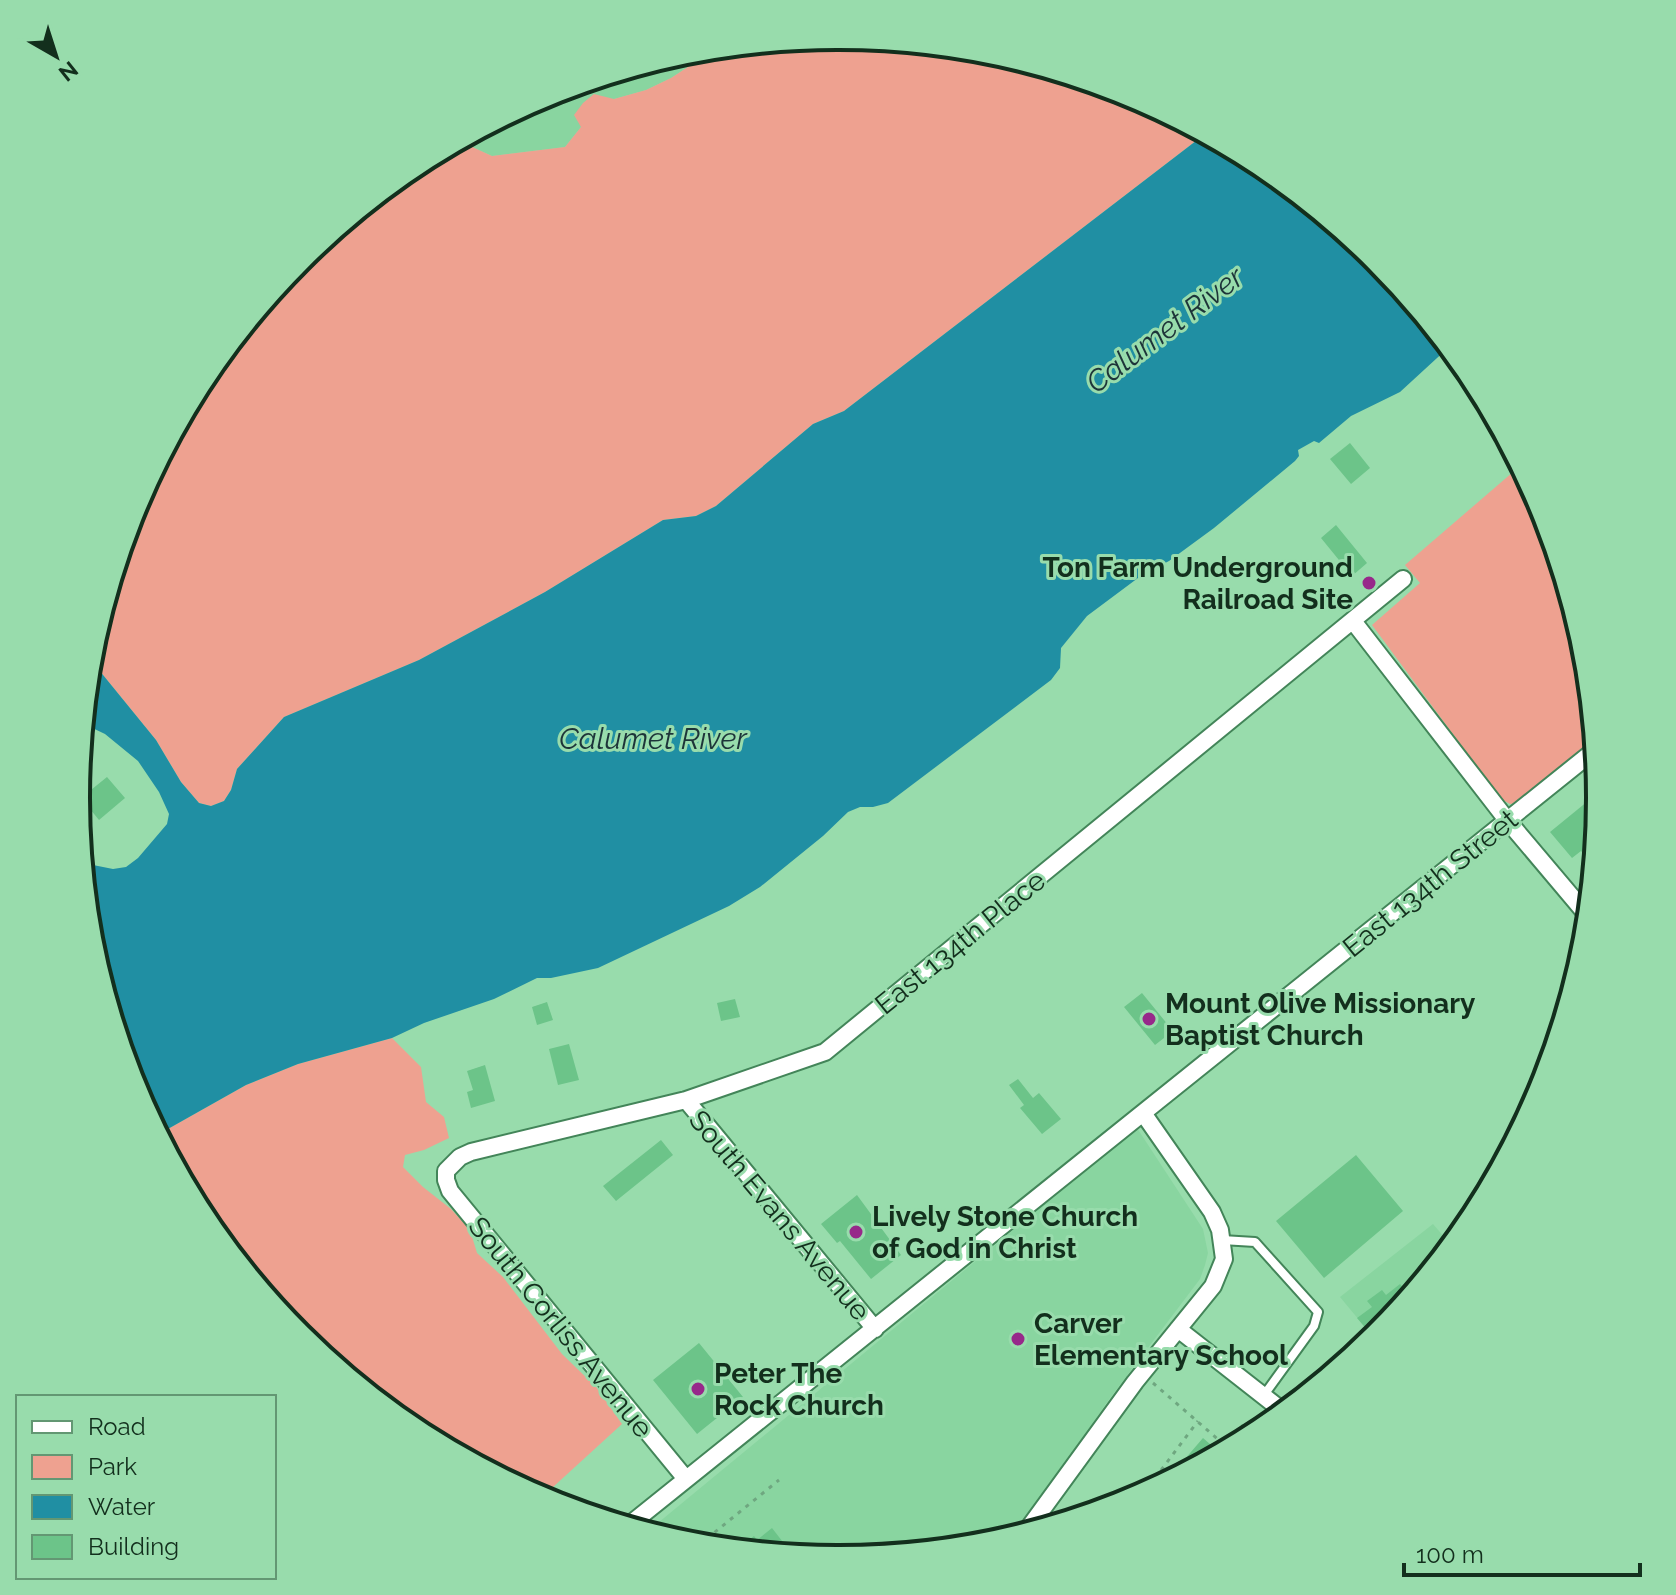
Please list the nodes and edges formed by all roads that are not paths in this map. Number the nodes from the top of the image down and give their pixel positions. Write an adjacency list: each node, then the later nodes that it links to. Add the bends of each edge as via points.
1 (1403, 579): 2 (street, East 134th Place)
2 (1353, 621): 4 (street); 6 (street, East 134th Place, via 825,1052)
3 (1584, 758): 4 (street, East 134th Street)
4 (1507, 820): 5 (street); 7 (street, East 134th Street)
5 (1578, 904)
6 (686, 1100): 8 (street, East 134th Place, via 471,1152); 10 (street, South Evans Avenue)
7 (1143, 1113): 9 (street, via 1212,1212); 10 (street, East 134th Street)
8 (446, 1171): 14 (street, South Corliss Avenue, via 450,1191)
9 (1222, 1240): 11 (street, via 1224,1259 1213,1286); 12 (lane, via 1255,1242 1318,1312 1314,1326)
10 (875, 1329): 14 (street, East 134th Street)
11 (1178, 1329): 12 (street); 16 (street)
12 (1264, 1395): 13 (street)
13 (1275, 1404)
14 (686, 1479): 15 (street, East 134th Street)
15 (638, 1518)
16 (1036, 1519)

